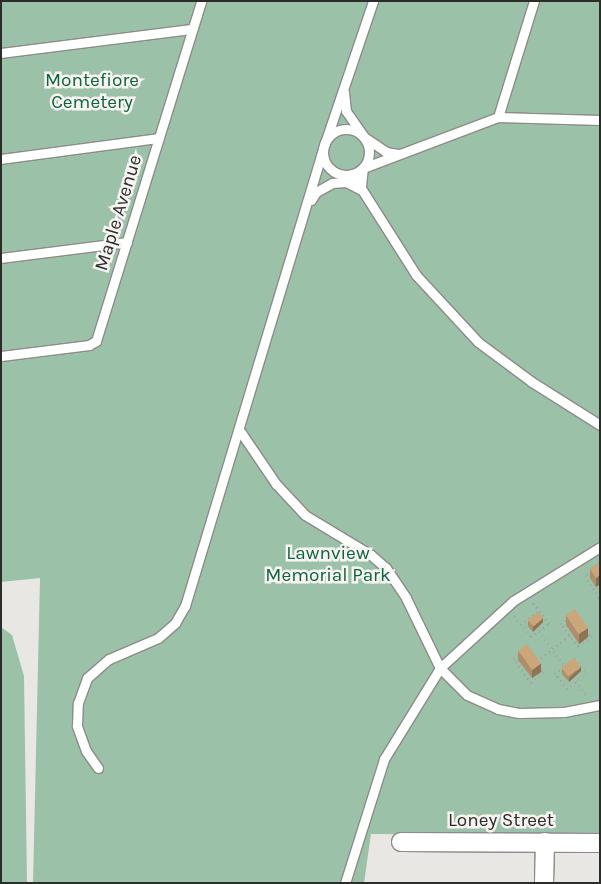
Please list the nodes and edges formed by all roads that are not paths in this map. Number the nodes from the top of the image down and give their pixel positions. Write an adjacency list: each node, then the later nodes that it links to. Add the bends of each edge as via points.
1 (201, 1): 4 (lane, Maple Avenue)
2 (373, 1): 6 (lane)
3 (534, 1): 7 (lane)
4 (192, 29): 5 (lane); 10 (lane, Maple Avenue)
5 (1, 52)
6 (343, 89): 9 (lane, via 346,111); 11 (lane)
7 (498, 117): 8 (lane); 12 (lane)
8 (600, 120)
9 (364, 137): 11 (lane, via 357,131 343,129 336,131); 12 (lane, via 386,152); 14 (lane, via 369,154)
10 (159, 138): 13 (lane); 18 (lane, Maple Avenue)
11 (325, 143): 15 (lane, via 323,150 328,165 341,174); 17 (lane)
12 (399, 154): 14 (lane)
13 (1, 160)
14 (363, 168): 15 (lane); 16 (lane, via 360,176)
15 (352, 174): 16 (lane)
16 (362, 190): 17 (lane, via 346,182 332,183 316,192); 21 (lane, via 416,275 478,342 532,382)
17 (306, 206): 22 (lane)
18 (127, 242): 19 (lane); 20 (lane, Maple Avenue, via 96,341 89,345)
19 (1, 258)
20 (1, 356)
21 (600, 425)
22 (240, 431): 24 (lane, via 276,484 305,515 371,555 386,568 406,598); 26 (lane, via 185,606 175,623 158,638 110,659 87,678 78,703 77,726 86,751)
23 (600, 547): 24 (lane, via 507,607)
24 (440, 668): 25 (lane, via 467,695 498,709 537,713); 30 (lane, via 384,759)
25 (597, 706)
26 (98, 768)
27 (401, 842): 28 (street, Loney Street)
28 (545, 842): 29 (street, Loney Street); 31 (street)
29 (600, 844)
30 (346, 883)
31 (544, 883)

